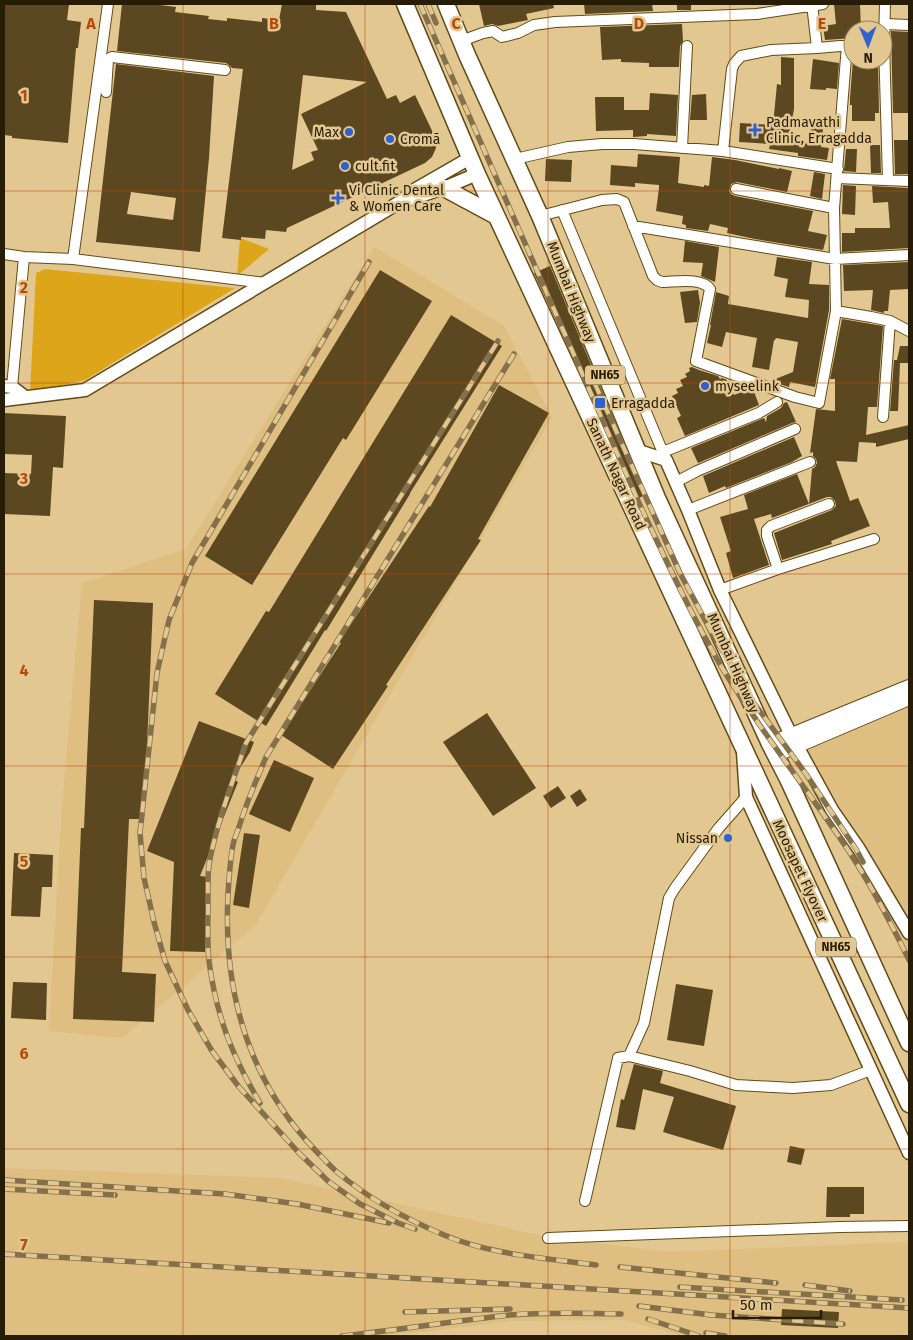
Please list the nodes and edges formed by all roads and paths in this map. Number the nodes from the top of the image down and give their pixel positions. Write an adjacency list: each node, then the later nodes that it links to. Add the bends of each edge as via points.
1 (108, 4): 17 (street)
2 (404, 4): 20 (highway, NH65)
3 (446, 4): 10 (highway, Mumbai Highway / NH65)
4 (816, 4): 6 (street); 13 (street)
5 (885, 4): 7 (street)
6 (756, 9): 10 (street, via 555,22 534,25 502,37 493,31 483,32)
7 (885, 20)
8 (893, 24): 9 (street)
9 (909, 25)
10 (461, 41): 21 (highway, Mumbai Highway / NH65)
11 (687, 46): 18 (street)
12 (843, 46): 13 (street)
13 (817, 48): 19 (street, via 771,50 741,56 732,69)
14 (225, 70): 17 (street, via 112,57 108,60)
15 (847, 70): 23 (street)
16 (885, 70): 24 (street)
17 (102, 82): 37 (street)
18 (682, 148): 19 (street); 21 (street, via 602,144 568,147)
19 (723, 151): 23 (street)
20 (470, 158): 22 (highway, NH65); 28 (street)
21 (515, 159): 32 (highway, Mumbai Highway / NH65)
22 (477, 174): 26 (street); 31 (highway, Sanath Nagar Road / NH65)
23 (837, 174): 24 (street); 29 (street)
24 (888, 180): 25 (street)
25 (909, 181)
26 (444, 188): 28 (street); 31 (highway)
27 (736, 189): 29 (street)
28 (400, 202): 39 (street)
29 (834, 208): 38 (street)
30 (562, 210): 32 (street); 33 (street, via 617,199 624,202); 50 (street)
31 (496, 216): 57 (highway, Sanath Nagar Road / NH65)
32 (540, 216): 49 (highway, Mumbai Highway / NH65)
33 (633, 226): 38 (street); 40 (street, via 657,280 699,282 707,284 710,289 696,361 819,403)
34 (4, 254): 36 (street)
35 (909, 256): 38 (street)
36 (24, 258): 37 (street); 43 (street)
37 (73, 259): 39 (street)
38 (835, 259): 40 (street)
39 (265, 283): 44 (street, via 85,390)
40 (836, 311): 41 (street)
41 (890, 321): 42 (street); 47 (street)
42 (909, 331)
43 (8, 386): 44 (street)
44 (25, 397): 45 (street)
45 (4, 400)
46 (777, 402): 50 (street, via 760,413)
47 (884, 417)
48 (795, 429): 52 (street)
49 (636, 450): 50 (street); 55 (highway, Mumbai Highway / NH65)
50 (664, 456): 52 (street)
51 (810, 462): 54 (street)
52 (676, 482): 54 (street)
53 (829, 504): 58 (street, via 767,530)
54 (688, 510): 59 (street)
55 (674, 535): 57 (highway); 60 (highway, Mumbai Highway / NH65)
56 (874, 539): 58 (street)
57 (650, 546): 61 (highway, Sanath Nagar Road / NH65)
58 (778, 569): 59 (street)
59 (720, 590): 64 (street)
60 (712, 615): 61 (highway); 66 (highway, Mumbai Highway / NH65)
61 (687, 626): 65 (highway, Sanath Nagar Road / NH65)
62 (909, 687): 64 (main road)
63 (909, 698): 64 (main road)
64 (794, 741): 66 (main road); 68 (street, via 832,810)
65 (743, 746): 67 (street); 72 (highway, Moosapet Flyover / NH65)
66 (773, 749): 69 (highway, Moosapet Flyover / NH65)
67 (746, 797): 70 (street, via 718,829 669,898 644,1023); 71 (street)
68 (909, 933)
69 (909, 1043)
70 (629, 1056): 71 (street, via 736,1085 793,1088 831,1085); 74 (street, via 618,1058)
71 (871, 1070): 73 (street)
72 (909, 1104)
73 (909, 1154)
74 (585, 1201)
75 (909, 1226): 76 (street)
76 (548, 1238)

